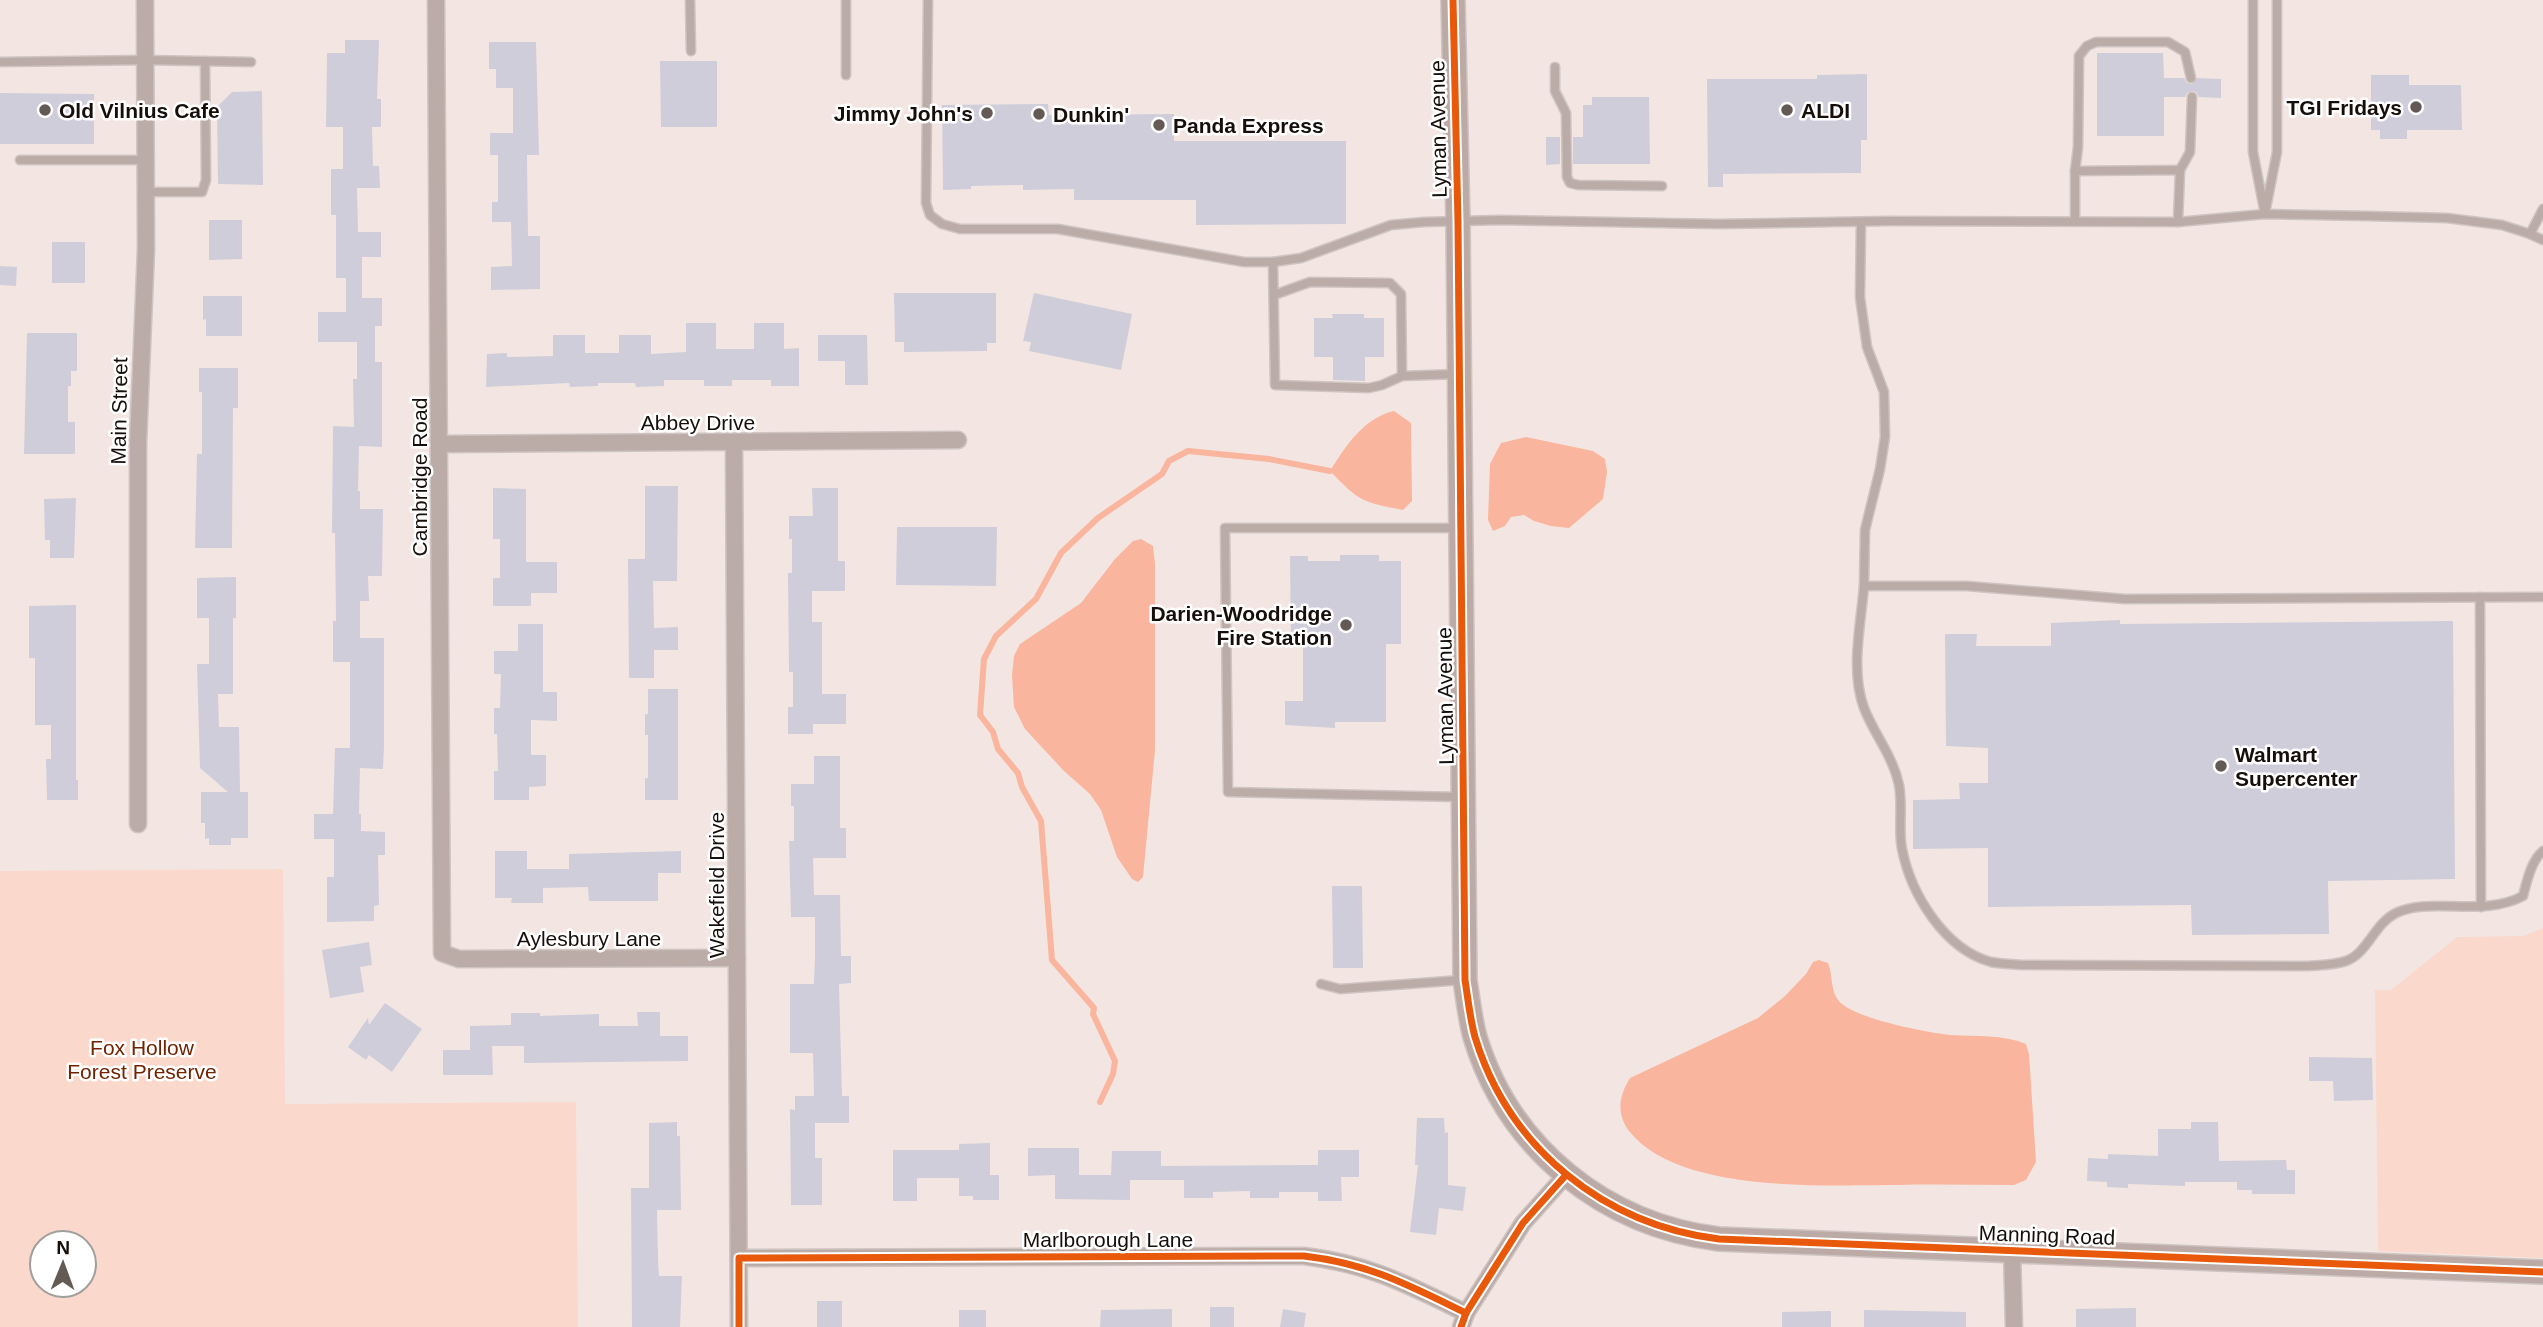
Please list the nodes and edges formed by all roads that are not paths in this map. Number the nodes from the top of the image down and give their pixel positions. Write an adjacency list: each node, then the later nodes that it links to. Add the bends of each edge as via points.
1 (145, 0): 10 (street, Main Street)
2 (436, 0): 38 (street, Cambridge Road)
3 (690, 0): 9 (lane)
4 (846, 0): 15 (lane)
5 (928, 0): 32 (lane, via 926,203 930,215 960,229 1058,229 1244,262)
6 (1453, 0): 27 (street, Lyman Avenue)
7 (2253, 0): 25 (lane, via 2253,152)
8 (2277, 0): 25 (lane, via 2277,152)
9 (691, 51)
10 (145, 60): 11 (lane); 12 (lane); 19 (street, Main Street)
11 (205, 61): 13 (lane); 23 (lane, via 206,180 202,192)
12 (0, 62)
13 (251, 62)
14 (1555, 67): 22 (lane, via 1555,92 1566,113 1570,183)
15 (846, 75)
16 (2191, 78): 21 (lane, via 2185,52 2168,41 2087,46 2080,56)
17 (2192, 97): 20 (lane, via 2190,152)
18 (20, 160): 19 (lane)
19 (147, 160): 23 (street, Main Street)
20 (2180, 170): 21 (lane); 28 (lane)
21 (2075, 171): 26 (lane)
22 (1662, 186)
23 (147, 192): 44 (street, Main Street, via 138,443)
24 (2543, 209): 30 (lane)
25 (2265, 214): 28 (lane); 30 (lane, via 2447,218 2502,225)
26 (2075, 221): 28 (lane); 29 (lane)
27 (1458, 222): 29 (lane); 32 (lane, via 1391,225 1301,258); 34 (street, Lyman Avenue)
28 (2178, 222)
29 (1861, 223): 40 (lane, via 1860,296 1867,348 1884,392 1885,437 1865,530)
30 (2530, 234): 31 (lane)
31 (2543, 240)
32 (1273, 262): 33 (lane)
33 (1274, 295): 35 (lane, via 1310,282 1390,283 1401,294); 35 (lane, via 1275,385 1369,388)
34 (1459, 374): 35 (lane); 39 (street, Lyman Avenue)
35 (1402, 376)
36 (958, 440): 37 (street, Abbey Drive)
37 (734, 443): 38 (street, Abbey Drive); 48 (street, Wakefield Drive)
38 (439, 444): 47 (street, Cambridge Road)
39 (1461, 528): 43 (street, Lyman Avenue); 43 (lane, via 1225,528 1228,792)
40 (1864, 586): 41 (lane, via 1966,586 2125,599); 46 (lane, via 1857,676 1864,708 1899,785 1902,849 1912,882 1941,929 1990,962 2308,966 2345,961 2361,951 2375,930 2396,913)
41 (2480, 597): 42 (lane); 46 (lane)
42 (2543, 597)
43 (1463, 797): 49 (street, Lyman Avenue)
44 (138, 824)
45 (2543, 851): 46 (lane, via 2523,896 2506,905)
46 (2481, 907)
47 (442, 953): 48 (street, Aylesbury Lane, via 459,959)
48 (737, 958): 53 (street, Wakefield Drive)
49 (1465, 980): 50 (lane, via 1340,989); 51 (street, Lyman Avenue, via 1476,1039 1493,1080 1543,1155)
50 (1321, 984)
51 (1566, 1175): 52 (street, Manning Road, via 1635,1217 1698,1237); 55 (street, via 1523,1223)
52 (2012, 1251): 54 (street, Manning Road); 57 (street)
53 (738, 1258): 55 (street, Marlborough Lane, via 1304,1256 1337,1260 1396,1278); 56 (street, Wakefield Drive)
54 (2543, 1272)
55 (1464, 1320)
56 (739, 1327)
57 (2014, 1327)

